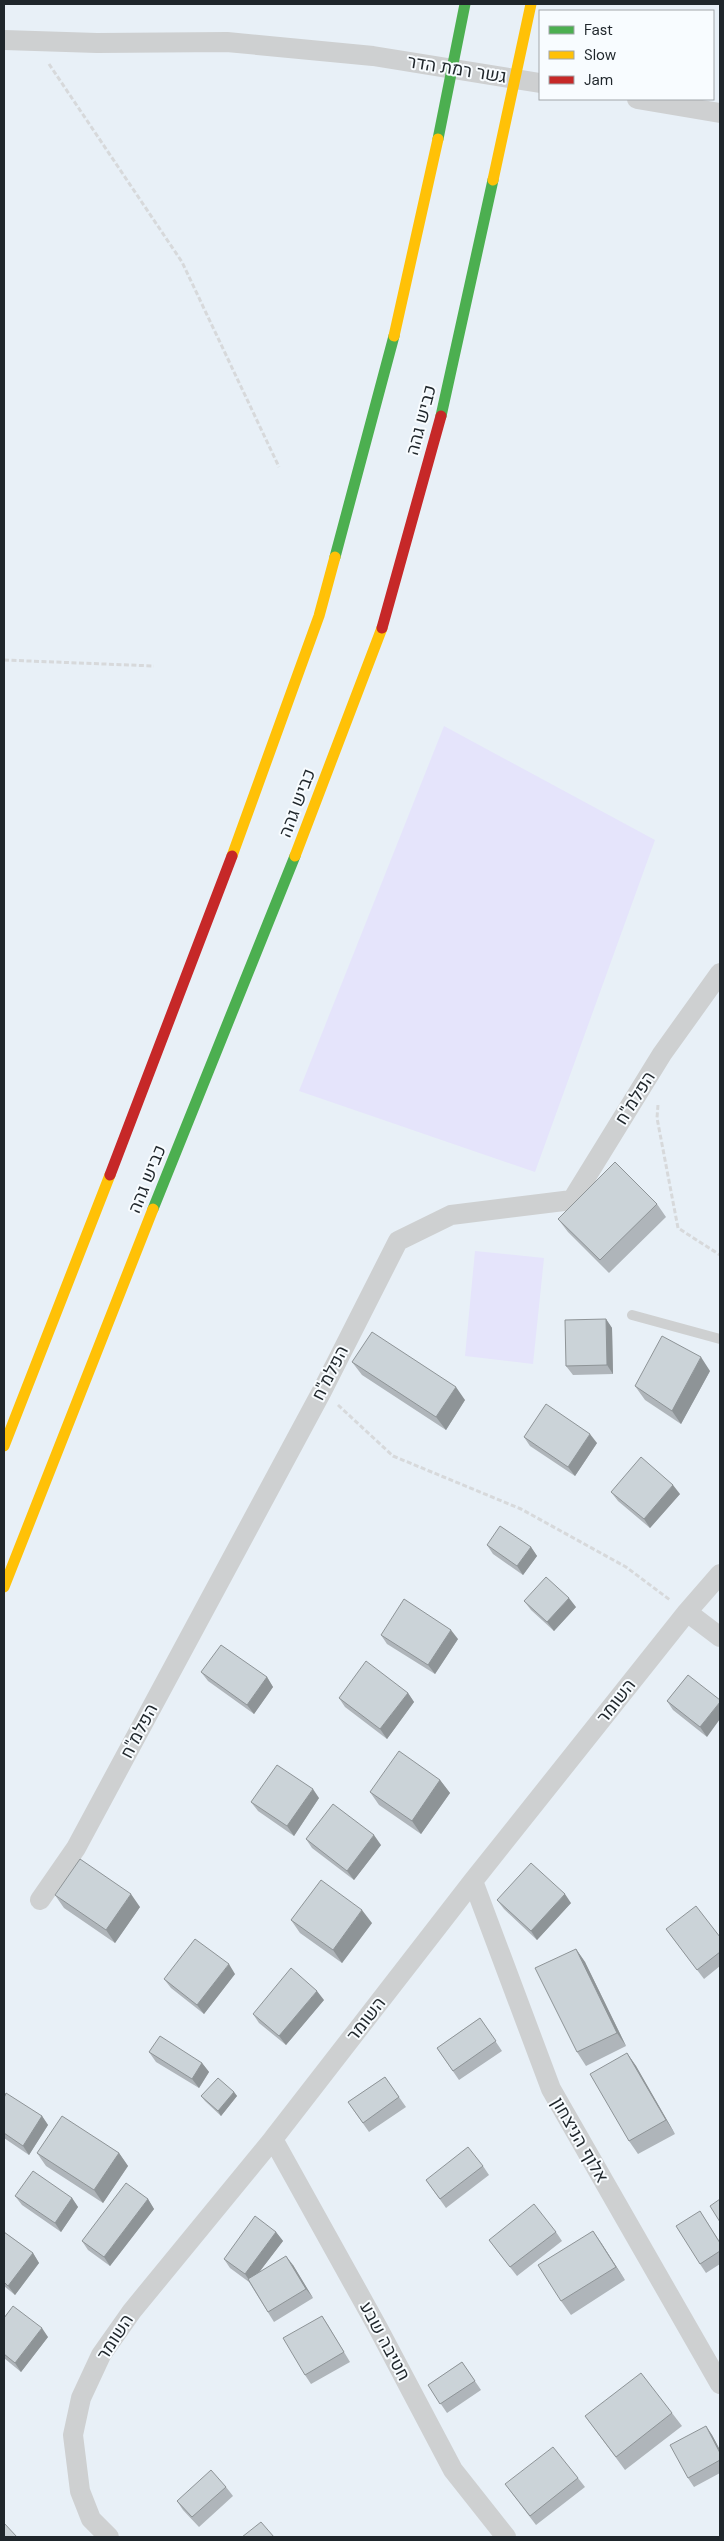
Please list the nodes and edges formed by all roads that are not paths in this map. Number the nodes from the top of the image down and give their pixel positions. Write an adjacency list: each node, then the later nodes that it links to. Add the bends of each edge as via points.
1 (465, 4): 10 (highway, כביש גהה, via 448,96 388,362 319,616 210,918)
2 (531, 4): 12 (highway, כביש גהה, via 450,382 381,633 265,935 94,1353)
3 (4, 40): 4 (street, גשר רמת הדר, via 228,42 373,56)
4 (539, 83)
5 (643, 100): 6 (street)
6 (720, 113)
7 (720, 973): 16 (street, הפלמ"ח, via 662,1054 572,1200 451,1215 398,1241 322,1390 76,1848)
8 (632, 1315): 9 (lane)
9 (720, 1339)
10 (4, 1446)
11 (720, 1574): 13 (street, השומר)
12 (4, 1587)
13 (687, 1612): 14 (street); 15 (street, השומר)
14 (720, 1636)
15 (473, 1880): 17 (street, השומר); 18 (street, אלוף הניצחון, via 551,2089)
16 (40, 1900)
17 (273, 2139): 19 (street, השומר, via 132,2312 101,2355 81,2398 73,2435 80,2491 91,2519); 20 (street, חטיבה שבע, via 453,2470)
18 (720, 2384)
19 (109, 2537)
20 (506, 2537)

